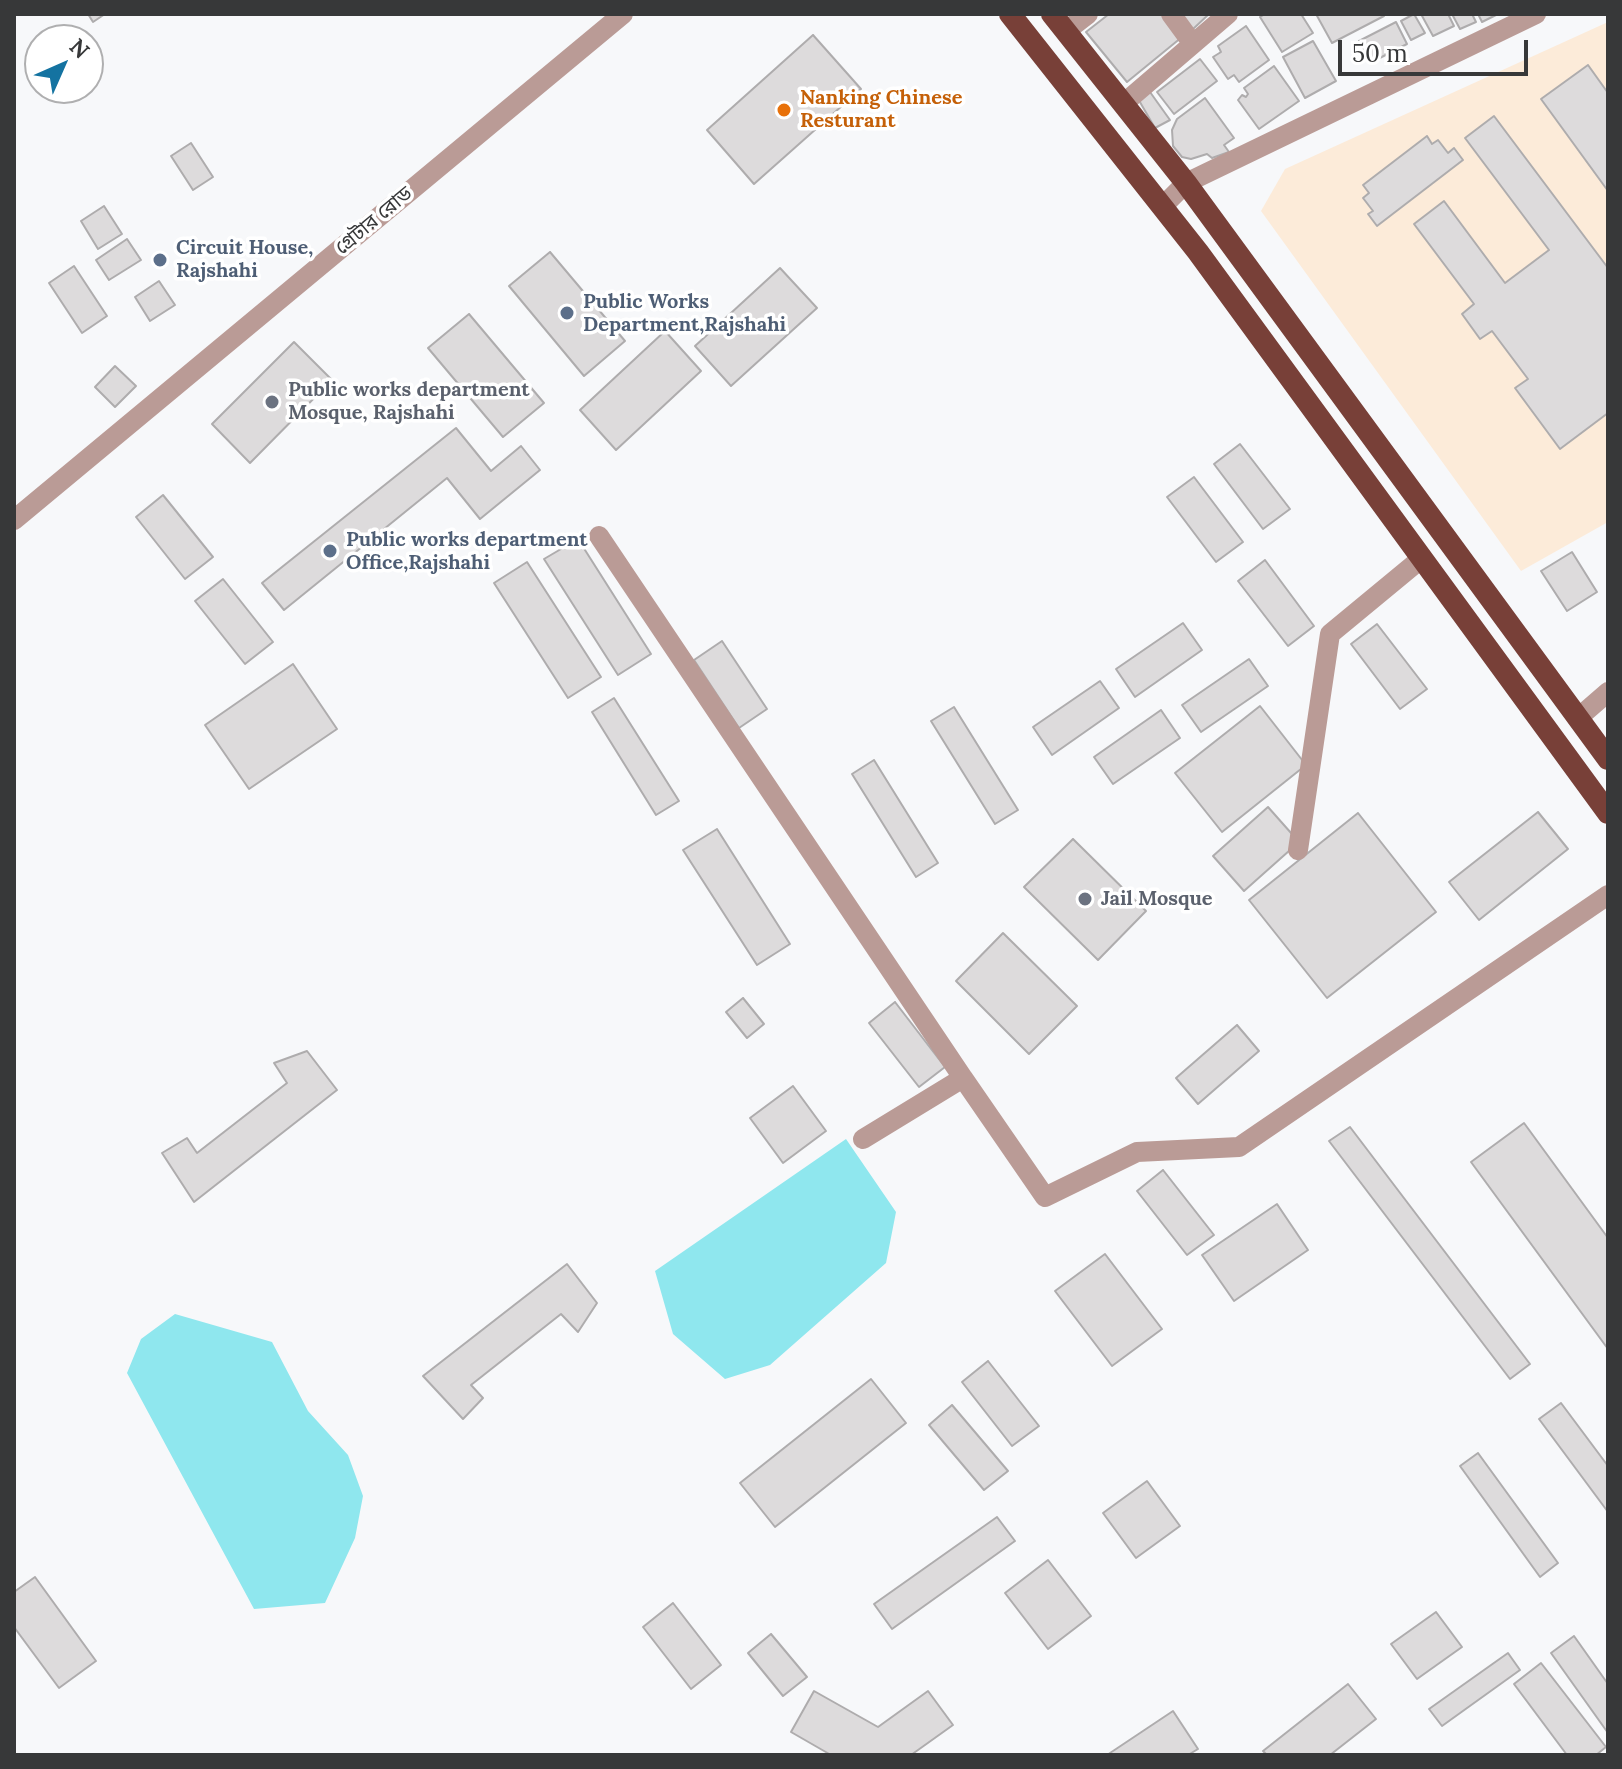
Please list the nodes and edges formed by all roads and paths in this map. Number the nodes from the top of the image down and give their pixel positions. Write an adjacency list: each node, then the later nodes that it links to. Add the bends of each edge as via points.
1 (623, 14): 12 (street, গ্রেটার রোড)
2 (1010, 14): 11 (highway)
3 (1088, 14): 7 (street)
4 (1171, 14): 8 (street)
5 (1228, 14): 8 (street)
6 (1536, 14): 10 (street)
7 (1059, 23): 9 (highway)
8 (1193, 44): 9 (street)
9 (1123, 104): 10 (highway)
10 (1186, 183): 11 (street); 16 (highway)
11 (1163, 206): 14 (highway)
12 (14, 520)
13 (599, 536): 21 (street)
14 (1422, 558): 18 (highway); 19 (street, via 1330,634)
15 (1608, 692): 16 (street)
16 (1578, 718): 17 (highway)
17 (1608, 759)
18 (1608, 813)
19 (1298, 850)
20 (1608, 895): 21 (street, via 1239,1147 1137,1152 1045,1197)
21 (963, 1078): 22 (street)
22 (863, 1139)

